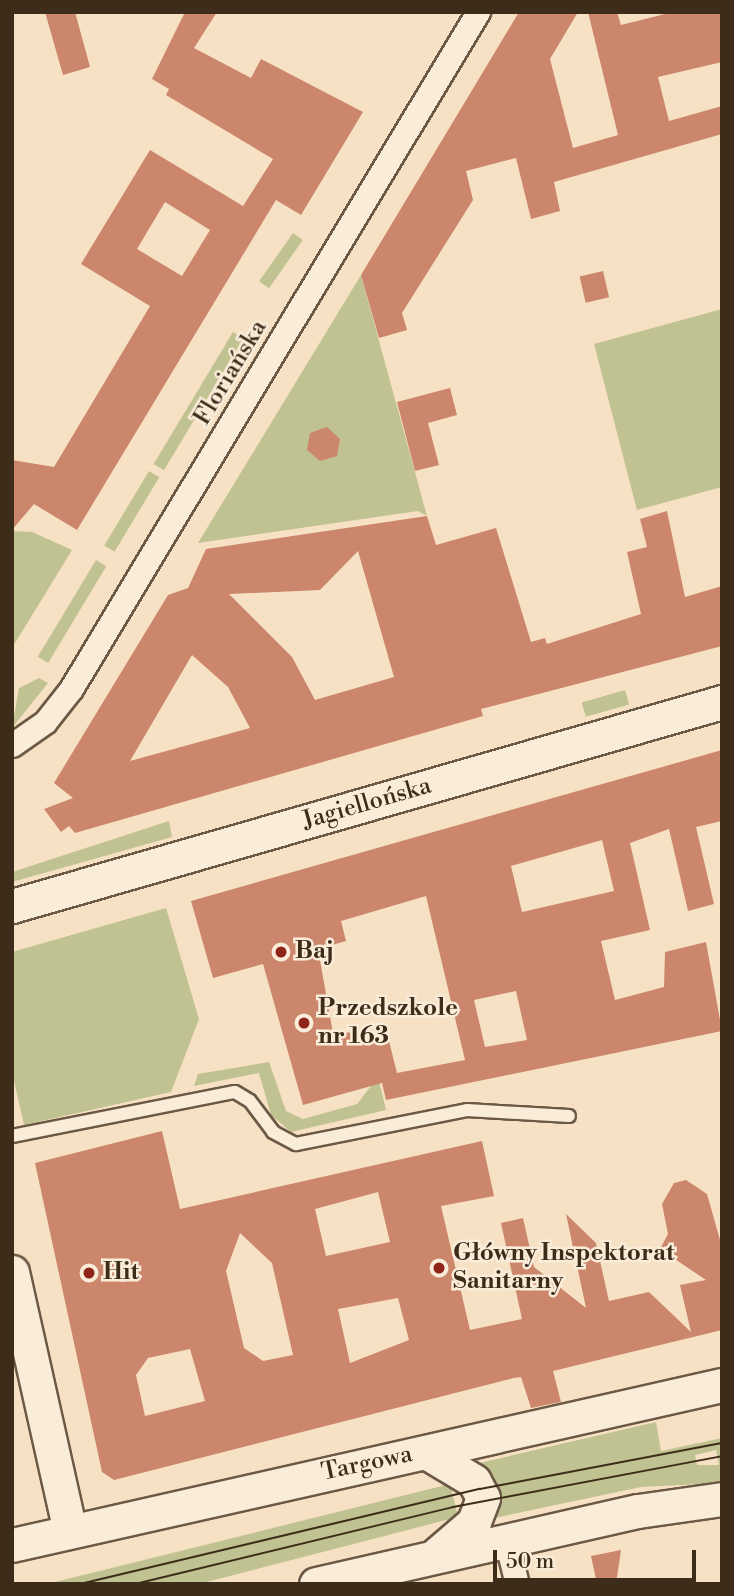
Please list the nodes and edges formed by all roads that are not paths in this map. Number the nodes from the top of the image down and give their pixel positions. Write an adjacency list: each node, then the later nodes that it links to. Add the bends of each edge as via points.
1 (478, 12): 3 (street, Floriańska, via 71,689 45,722)
2 (722, 702): 4 (main road, Jagiellońska)
3 (12, 745)
4 (12, 906)
5 (569, 1116): 6 (lane, via 467,1110 296,1144 273,1132 250,1101 235,1092)
6 (12, 1136)
7 (12, 1272): 11 (main road)
8 (722, 1385): 9 (main road, Targowa)
9 (426, 1452): 11 (main road, Targowa); 14 (main road, via 474,1481 483,1498 474,1522)
10 (722, 1499): 12 (main road)
11 (69, 1531): 13 (main road, Targowa)
12 (506, 1540): 14 (main road); 16 (street)
13 (12, 1545)
14 (434, 1557): 15 (main road)
15 (316, 1584)
16 (517, 1584)

